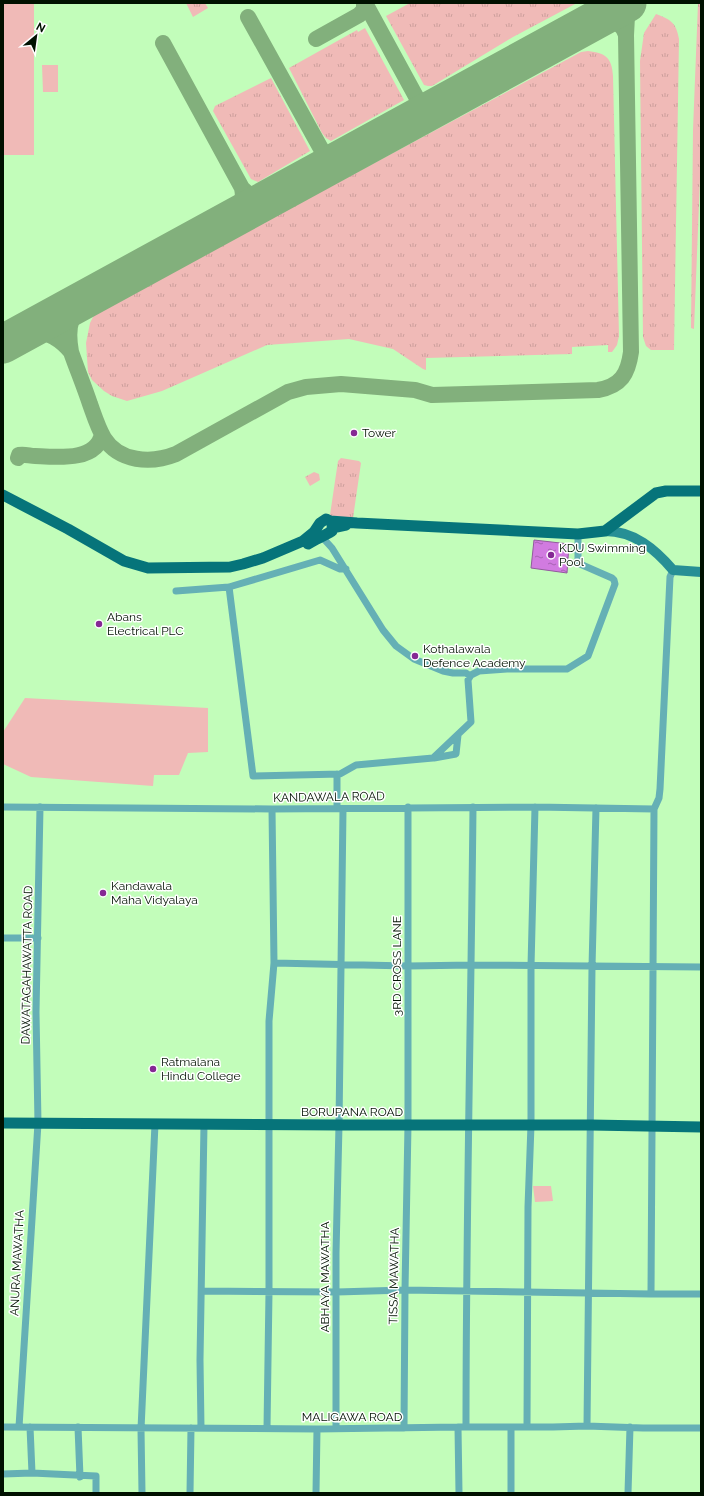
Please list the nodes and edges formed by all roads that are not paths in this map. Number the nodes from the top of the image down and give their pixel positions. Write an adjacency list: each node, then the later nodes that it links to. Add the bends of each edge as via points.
1 (701, 491): 4 (main road, via 656,493)
2 (3, 495): 6 (main road, via 124,561 148,568 230,567)
3 (332, 527): 5 (main road, via 357,523); 6 (main road, via 326,519 320,523); 7 (street)
4 (606, 531): 5 (main road); 9 (street, via 622,532 638,539 655,551)
5 (578, 534): 13 (street, via 578,562 612,578 615,584 588,656 567,669 489,670 479,671)
6 (318, 536): 7 (street)
7 (332, 548): 8 (street)
8 (346, 569): 11 (street, via 320,560); 13 (street, via 389,639 404,653 443,671 466,673)
9 (673, 570): 10 (street); 25 (street, via 670,577 660,790)
10 (701, 572)
11 (229, 587): 12 (street); 16 (street, via 253,776)
12 (176, 591)
13 (470, 676): 14 (street, via 468,683 471,722)
14 (458, 735): 15 (street); 15 (street, via 456,754)
15 (433, 758): 16 (street, via 356,765)
16 (337, 774): 22 (street, ABHAYA MAWATHA)
17 (3, 807): 18 (street, KANDAWALA ROAD)
18 (40, 807): 24 (street, KANDAWALA ROAD); 27 (street, DAWATAGAHAWATTA ROAD)
19 (408, 807): 20 (street, KANDAWALA ROAD); 22 (street, KANDAWALA ROAD); 31 (street, 3RD CROSS LANE)
20 (473, 807): 21 (street, KANDAWALA ROAD); 30 (street)
21 (535, 807): 23 (street, KANDAWALA ROAD); 32 (street)
22 (340, 808): 24 (street, KANDAWALA ROAD); 29 (street, ABHAYA MAWATHA)
23 (596, 808): 25 (street, KANDAWALA ROAD); 34 (street)
24 (272, 809): 28 (street)
25 (654, 809): 33 (street)
26 (3, 938): 27 (street)
27 (38, 938): 37 (street, DAWATAGAHAWATTA ROAD)
28 (274, 963): 29 (street); 40 (street, via 269,1021)
29 (341, 964): 31 (street); 41 (street, ABHAYA MAWATHA)
30 (472, 965): 31 (street); 32 (street); 43 (street)
31 (408, 966): 42 (street, 3RD CROSS LANE)
32 (531, 966): 34 (street); 44 (street)
33 (653, 966): 34 (street); 35 (street); 46 (street)
34 (592, 967): 45 (street)
35 (701, 967)
36 (3, 1123): 37 (main road, BORUPANA ROAD)
37 (38, 1124): 38 (main road, BORUPANA ROAD); 59 (street, ANURA MAWATHA)
38 (155, 1124): 39 (main road, BORUPANA ROAD); 73 (street)
39 (204, 1125): 40 (main road, BORUPANA ROAD); 49 (street)
40 (269, 1125): 41 (main road, BORUPANA ROAD); 51 (street)
41 (339, 1125): 42 (main road, BORUPANA ROAD); 52 (street, ABHAYA MAWATHA)
42 (408, 1125): 43 (main road, BORUPANA ROAD); 48 (street, TISSA MAWATHA)
43 (468, 1125): 44 (main road, BORUPANA ROAD); 50 (street)
44 (531, 1125): 45 (main road, BORUPANA ROAD); 53 (street)
45 (591, 1125): 46 (main road, BORUPANA ROAD); 54 (street)
46 (653, 1127): 47 (main road, BORUPANA ROAD); 55 (street)
47 (701, 1127)
48 (404, 1290): 50 (street); 52 (street); 71 (street, TISSA MAWATHA)
49 (202, 1291): 51 (street); 68 (street)
50 (466, 1291): 53 (street); 63 (street)
51 (269, 1292): 52 (street); 69 (street)
52 (337, 1292): 70 (street, ABHAYA MAWATHA)
53 (528, 1292): 54 (street); 65 (street)
54 (588, 1293): 55 (street); 57 (street)
55 (650, 1294): 56 (street)
56 (701, 1294)
57 (587, 1426): 65 (street, MALIGAWA ROAD); 66 (street, MALIGAWA ROAD)
58 (3, 1427): 59 (street, MALIGAWA ROAD)
59 (19, 1427): 60 (street, MALIGAWA ROAD)
60 (30, 1427): 61 (street, MALIGAWA ROAD); 75 (street)
61 (78, 1427): 73 (street, MALIGAWA ROAD); 77 (street)
62 (458, 1427): 63 (street, MALIGAWA ROAD); 71 (street, MALIGAWA ROAD); 83 (street)
63 (466, 1427): 64 (street, MALIGAWA ROAD)
64 (511, 1427): 65 (street, MALIGAWA ROAD); 78 (street)
65 (527, 1427)
66 (630, 1427): 72 (street, MALIGAWA ROAD); 84 (street)
67 (191, 1428): 68 (street, MALIGAWA ROAD); 73 (street, MALIGAWA ROAD); 81 (street)
68 (201, 1428): 69 (street, MALIGAWA ROAD)
69 (267, 1428): 74 (street, MALIGAWA ROAD)
70 (336, 1428): 71 (street, MALIGAWA ROAD); 74 (street, MALIGAWA ROAD)
71 (404, 1428)
72 (701, 1428)
73 (142, 1429): 80 (street)
74 (317, 1429): 82 (street)
75 (32, 1473): 76 (street); 77 (street)
76 (3, 1474)
77 (80, 1476): 79 (street, via 96,1476)
78 (511, 1492)
79 (96, 1493)
80 (142, 1493)
81 (190, 1493)
82 (316, 1493)
83 (459, 1493)
84 (628, 1493)

